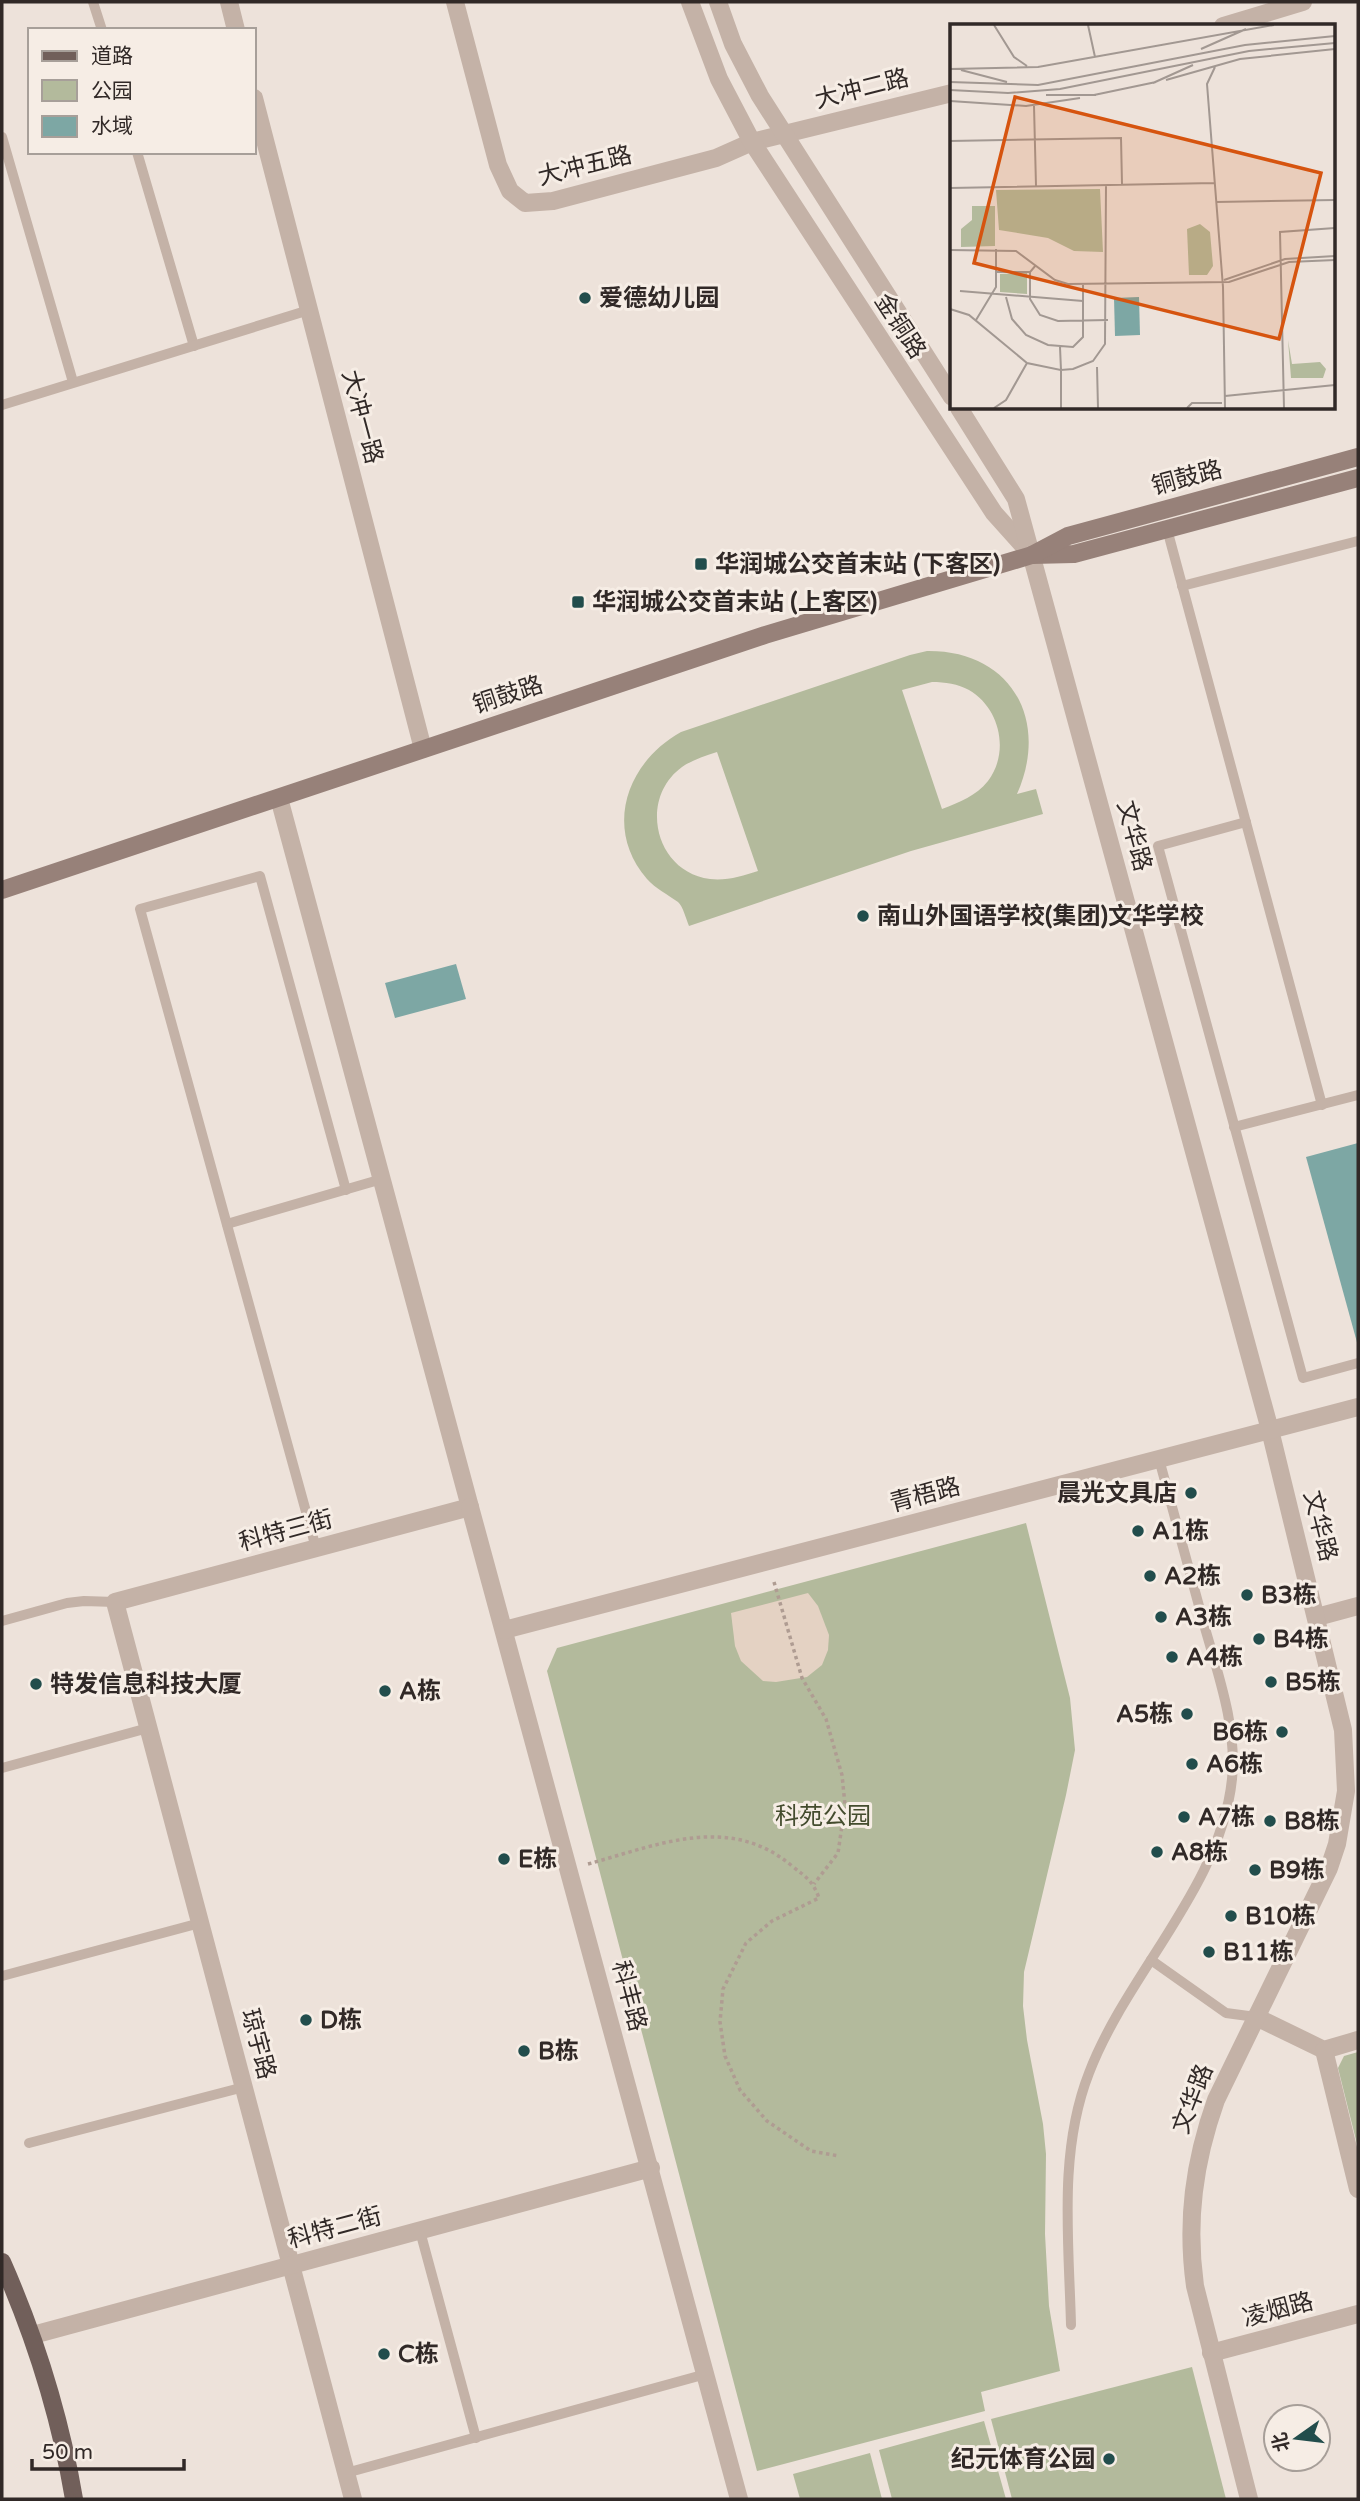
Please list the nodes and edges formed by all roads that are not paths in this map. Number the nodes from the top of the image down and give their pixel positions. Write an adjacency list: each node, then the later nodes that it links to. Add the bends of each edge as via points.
1 (93, 2): 8 (lane)
2 (229, 2): 9 (street)
3 (455, 2): 14 (street, 大冲五路, via 498,165 510,191 525,203 554,201 702,162)
4 (690, 2): 14 (street, 金铜路, via 719,79)
5 (718, 2): 12 (street, 金铜路, via 746,72)
6 (1303, 2): 7 (street)
7 (1230, 24)
8 (101, 28)
9 (236, 28)
10 (950, 93): 12 (street, 大冲二路)
11 (256, 106): 16 (street, 大冲一路)
12 (783, 134): 14 (street, 大冲五路); 19 (street, 金铜路)
13 (2, 137): 18 (lane)
14 (752, 142): 26 (street, 金铜路, via 994,513)
15 (138, 154): 17 (lane)
16 (309, 310): 17 (lane); 28 (street, 大冲一路)
17 (194, 346): 18 (lane)
18 (73, 382): 20 (lane)
19 (950, 394)
20 (2, 405)
21 (960, 410): 26 (street, via 1016,499)
22 (1358, 457): 26 (main road, 铜鼓路, via 1068,536)
23 (1358, 478): 24 (main road, 铜鼓路)
24 (1167, 530): 26 (main road, 铜鼓路, via 1074,554); 27 (lane)
25 (1358, 541): 27 (lane)
26 (1032, 555): 28 (main road, 铜鼓路, via 765,635); 40 (street, 文华路)
27 (1182, 586): 30 (lane)
28 (424, 749): 29 (main road, 铜鼓路)
29 (279, 797): 31 (main road, 铜鼓路); 35 (street, 科丰路)
30 (1246, 822): 33 (lane); 34 (lane, via 1158,846)
31 (2, 890)
32 (1358, 1095): 33 (lane)
33 (1322, 1105): 34 (lane)
34 (1234, 1126): 38 (lane, via 1303,1378)
35 (382, 1179): 36 (lane); 42 (street, 科丰路)
36 (346, 1190): 37 (lane); 37 (lane, via 260,876 140,909)
37 (227, 1224): 43 (lane)
38 (1358, 1363)
39 (1358, 1407): 40 (street, 青梧路)
40 (1270, 1430): 41 (street, 青梧路); 46 (street, 文华路)
41 (1159, 1460): 48 (street, 青梧路); 52 (lane, via 1222,1690 1231,1734 1232,1778 1224,1822 1208,1863)
42 (470, 1507): 43 (street, 科特三街); 48 (street, 科丰路)
43 (316, 1548): 44 (street, 科特三街)
44 (115, 1602): 47 (lane, via 67,1603); 49 (street, 琼宇路)
45 (1358, 1606): 46 (street)
46 (1317, 1617): 54 (street, 文华路, via 1343,1730 1347,1762 1343,1816 1319,1892)
47 (2, 1621)
48 (504, 1630): 59 (street, 科丰路)
49 (148, 1728): 50 (lane); 51 (street, 琼宇路)
50 (2, 1768)
51 (200, 1923): 53 (lane); 57 (street, 琼宇路)
52 (1151, 1960): 54 (lane, via 1226,2012); 65 (lane, via 1107,2033 1076,2115 1070,2159)
53 (2, 1976)
54 (1256, 2017): 56 (street); 67 (street, 文华路, via 1204,2132 1191,2200 1195,2286)
55 (1358, 2040): 56 (street)
56 (1324, 2050): 60 (street)
57 (244, 2087): 58 (lane); 63 (street, 琼宇路)
58 (29, 2143)
59 (651, 2168): 61 (street, 科特二街); 68 (street, 科丰路)
60 (1358, 2189)
61 (419, 2231): 63 (street, 科特二街); 69 (lane)
62 (2, 2262): 66 (main road)
63 (291, 2266): 66 (street, 科特二街); 70 (street, 琼宇路)
64 (1358, 2314): 67 (street, 凌烟路)
65 (1071, 2325)
66 (33, 2335): 71 (main road, via 54,2401)
67 (1211, 2353): 74 (street, 文华路)
68 (706, 2374): 69 (lane); 73 (street, 科丰路)
69 (476, 2438): 70 (lane)
70 (346, 2473): 72 (street, 琼宇路)
71 (74, 2499)
72 (353, 2499)
73 (739, 2499)
74 (1250, 2499)

